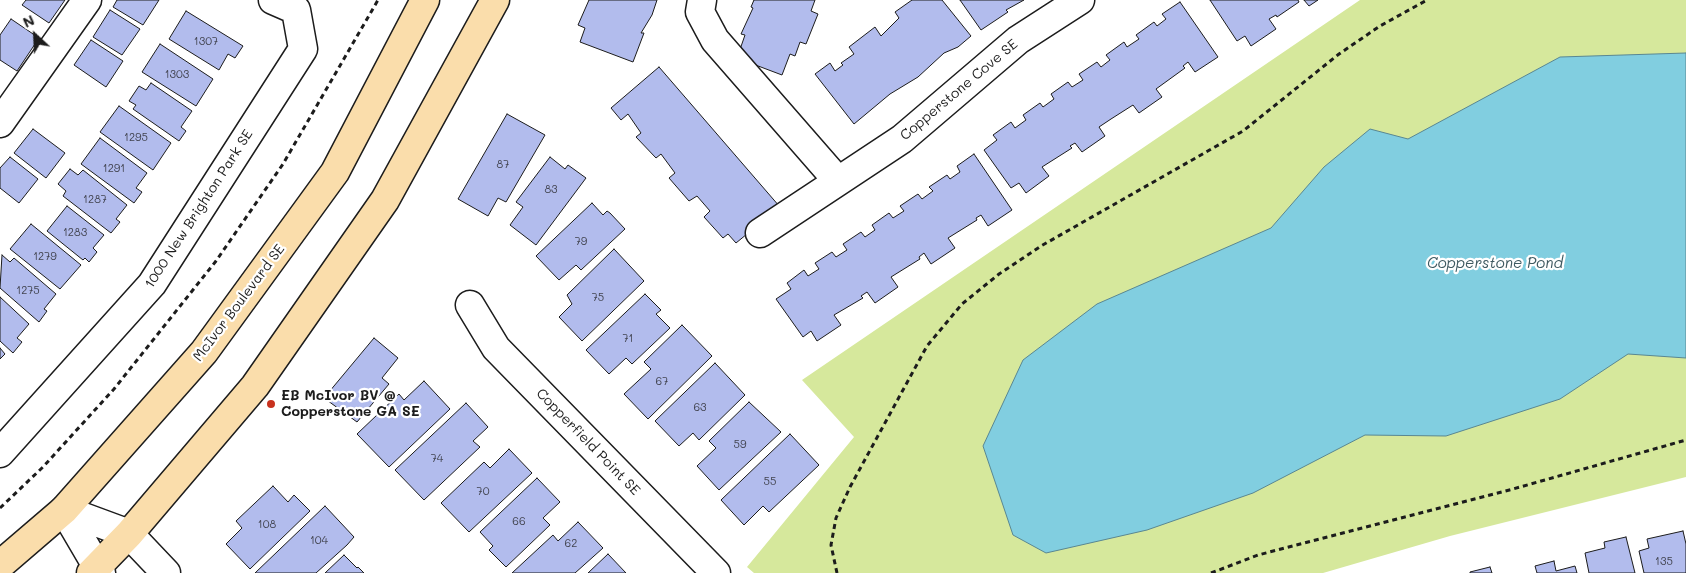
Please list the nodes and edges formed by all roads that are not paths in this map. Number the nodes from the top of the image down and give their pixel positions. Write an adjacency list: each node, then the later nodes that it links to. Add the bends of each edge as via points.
1 (87, 0): 7 (street)
2 (273, 0): 11 (street, 1000 New Brighton Park SE, via 296,10 303,49 152,284)
3 (425, 0): 12 (main road, McIvor Boulevard SE, via 335,172 204,352)
4 (495, 0): 13 (main road, via 385,200 255,386)
5 (702, 0): 8 (street, via 700,12 715,40)
6 (1080, 0): 8 (street, Copperstone Cove SE, via 1018,40 902,139)
7 (4, 109)
8 (838, 181): 9 (street, Copperstone Cove SE)
9 (760, 233)
10 (470, 305): 17 (street, Copperfield Point SE, via 496,348)
11 (0, 453)
12 (64, 510): 13 (street); 14 (main road, McIvor Boulevard SE); 15 (street)
13 (129, 534): 15 (main road); 16 (street)
14 (0, 565)
15 (96, 571)
16 (166, 573)
17 (716, 573)

